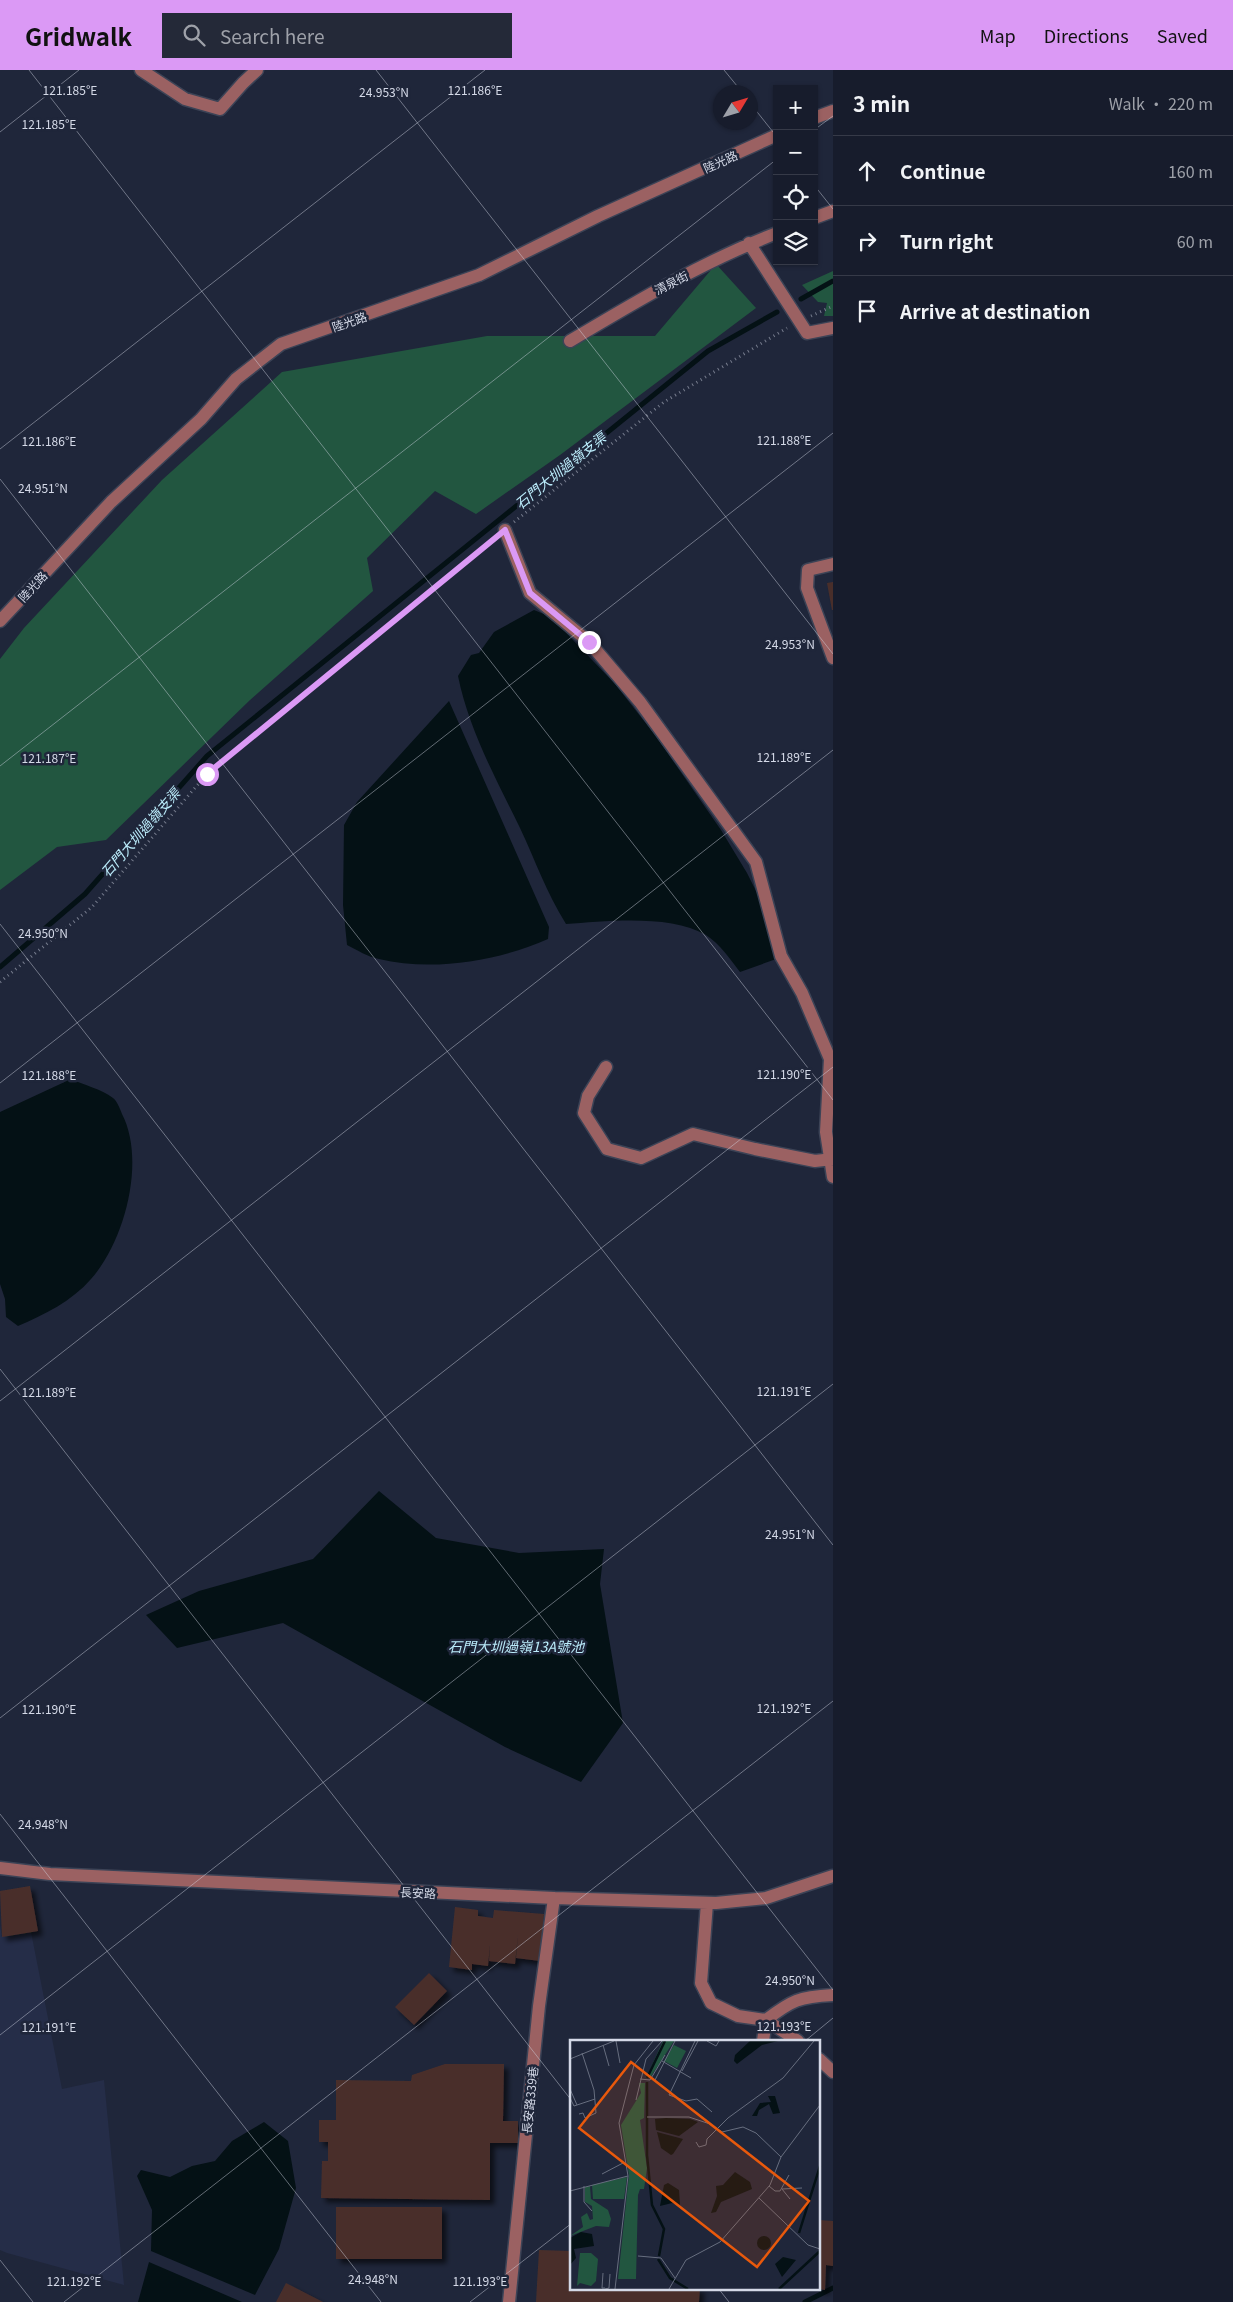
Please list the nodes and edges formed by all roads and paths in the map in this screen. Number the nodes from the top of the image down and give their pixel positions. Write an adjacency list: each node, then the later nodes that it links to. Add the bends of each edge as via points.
1 (141, 70): 2 (street, via 184,100 220,109)
2 (257, 70)
3 (833, 111): 4 (street)
4 (818, 117)
5 (773, 137): 16 (street, 陸光路, via 598,216 479,276 282,344 236,379 201,418 111,502)
6 (833, 210): 7 (street)
7 (818, 216)
8 (773, 234): 9 (street, 清泉街)
9 (749, 243): 11 (street); 13 (street, 清泉街, via 659,288)
10 (833, 306): 11 (path)
11 (799, 321): 12 (street, via 807,333); 14 (path, via 664,402)
12 (833, 328)
13 (570, 341)
14 (505, 530): 18 (path, via 207,774 92,907); 20 (street, via 530,593 596,649 640,702 756,862 781,956 802,993 830,1059 826,1132)
15 (833, 564): 17 (street, via 808,570 807,588)
16 (0, 621)
17 (833, 658)
18 (0, 982)
19 (606, 1067): 20 (street, via 588,1096 584,1113 607,1148 641,1158 693,1134 815,1161)
20 (831, 1159): 21 (street)
21 (833, 1177)
22 (0, 1868): 24 (street, 長安路, via 50,1874)
23 (833, 1876): 25 (street, 長安路, via 766,1898)
24 (554, 1898): 25 (street, 長安路); 32 (street, 長安路339巷, via 539,2006)
25 (707, 1903): 27 (street, via 701,1984 711,2003 738,2016)
26 (833, 1996): 27 (street, via 810,1996 790,2002)
27 (766, 2020): 28 (street); 29 (street)
28 (763, 2040)
29 (796, 2040)
30 (820, 2061): 31 (street)
31 (833, 2072)
32 (509, 2302)

